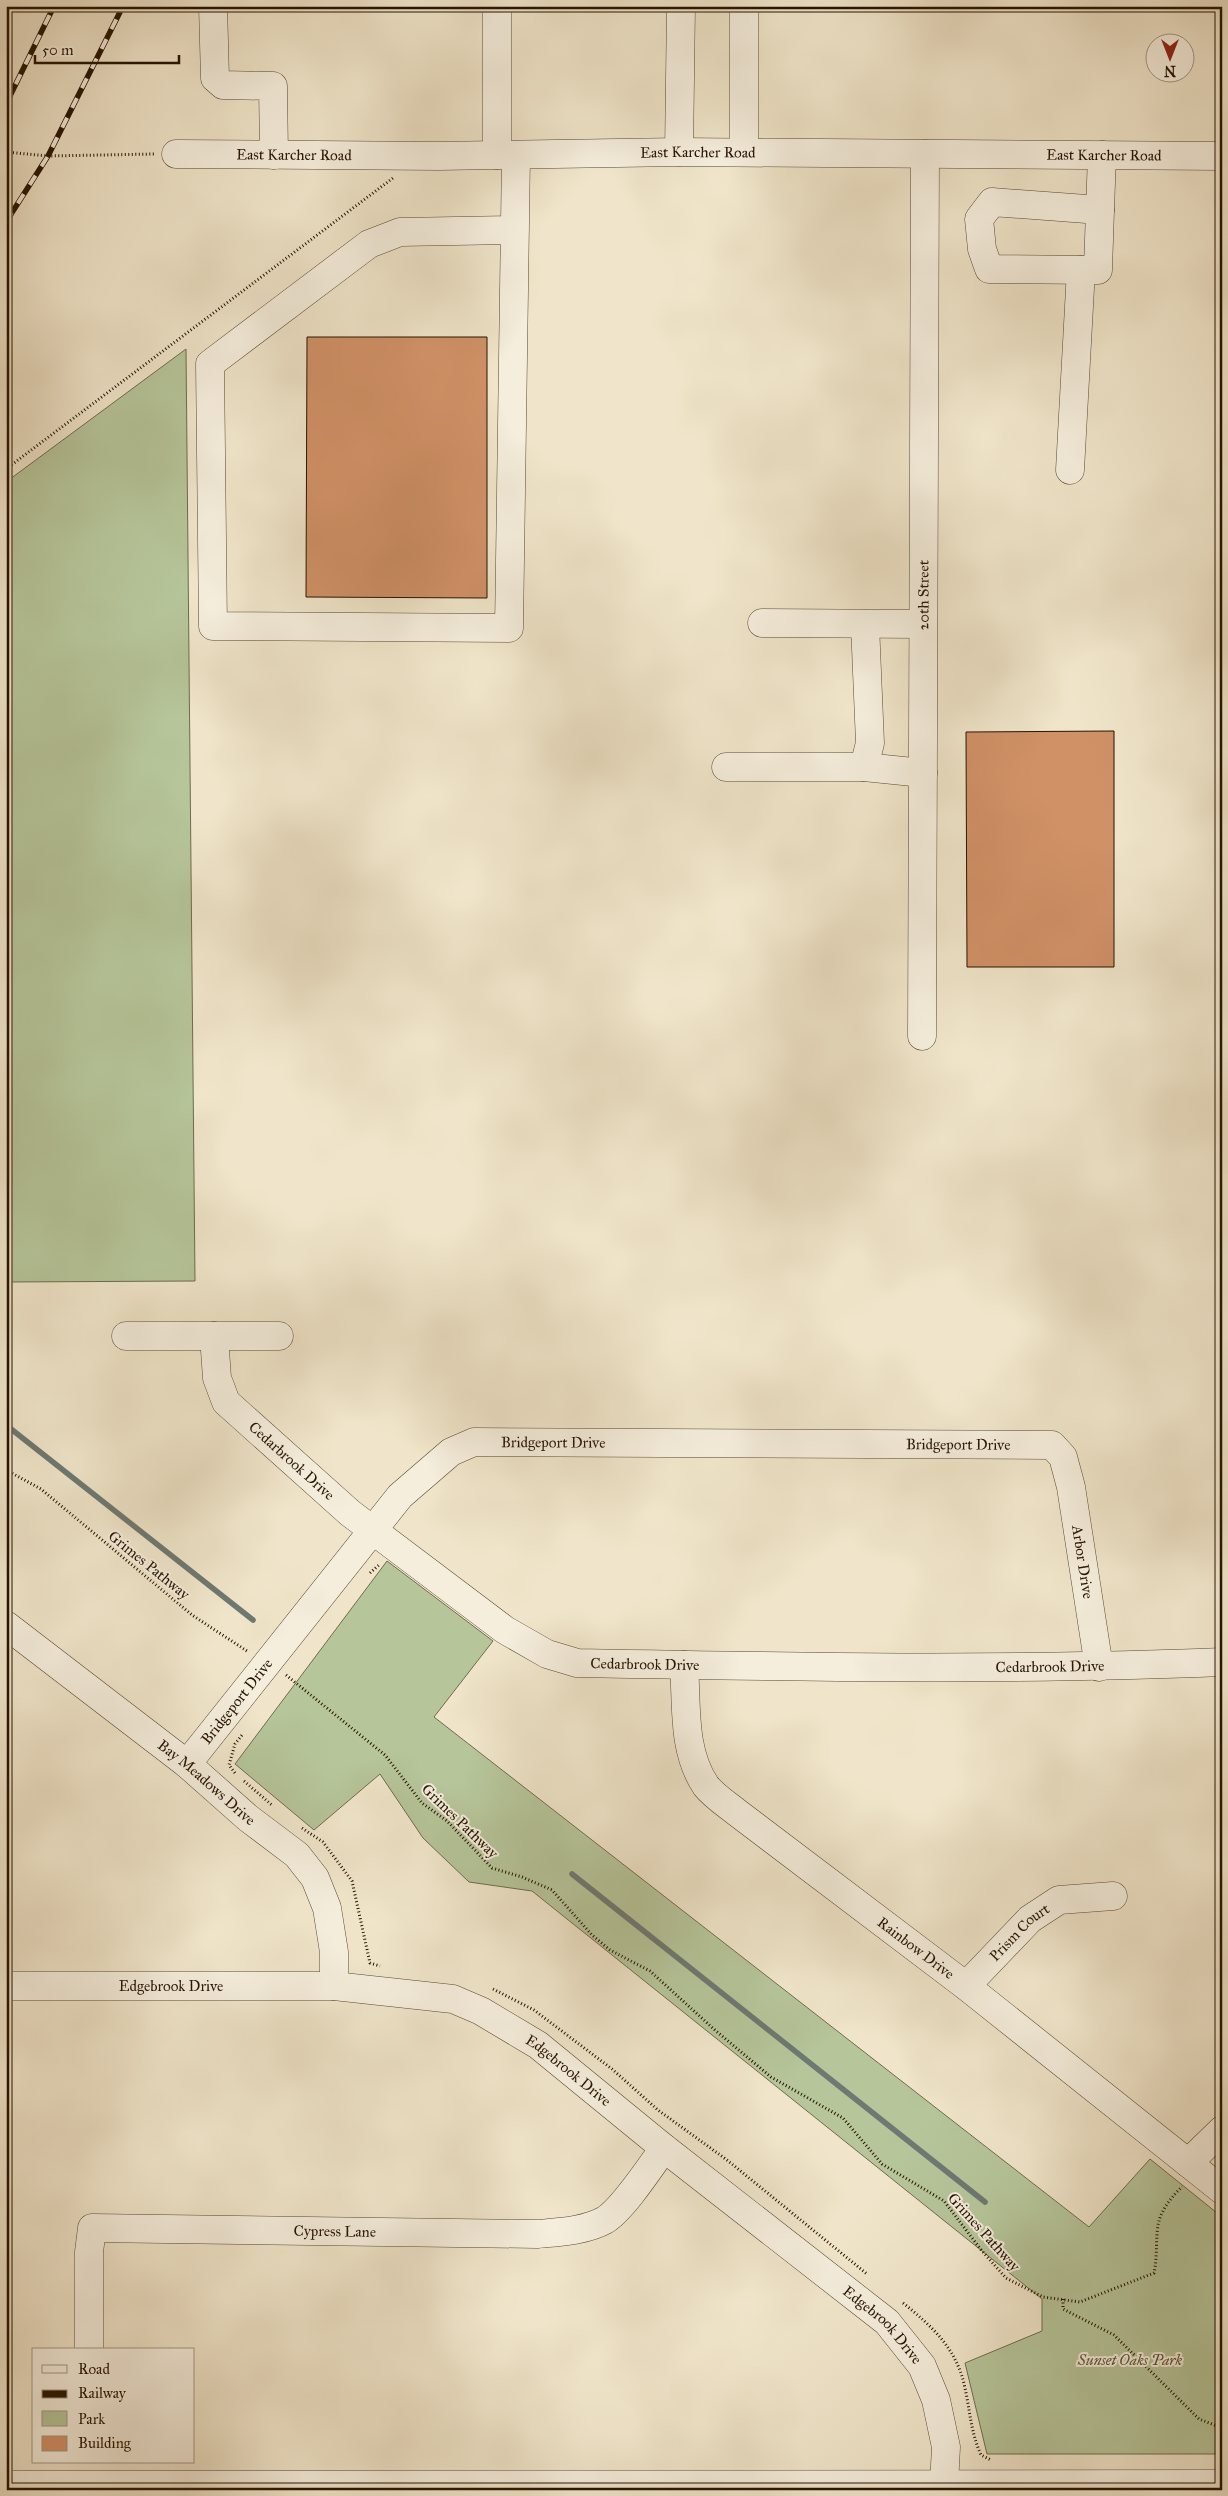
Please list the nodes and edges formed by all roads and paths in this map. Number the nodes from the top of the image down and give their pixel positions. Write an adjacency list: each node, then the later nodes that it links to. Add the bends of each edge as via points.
1 (213, 6): 10 (street, via 215,78 223,86 273,86)
2 (497, 6): 11 (street)
3 (681, 6): 6 (street)
4 (744, 6): 7 (street)
5 (6, 152): 8 (path, via 48,156)
6 (679, 152): 7 (street, East Karcher Road); 11 (street, East Karcher Road)
7 (744, 152): 9 (street, East Karcher Road)
8 (176, 154): 10 (street, East Karcher Road)
9 (925, 154): 12 (street, East Karcher Road); 22 (street, 20th Street)
10 (274, 155): 13 (street, East Karcher Road)
11 (507, 155): 13 (street, East Karcher Road); 16 (street)
12 (1102, 155): 14 (street, East Karcher Road); 15 (street)
13 (405, 156): 18 (path, via 404,170)
14 (1222, 156)
15 (1100, 210): 17 (street, via 1098,270); 17 (street, via 992,202 979,219 988,269)
16 (515, 230): 16 (street, via 400,232 368,244 210,364 213,626 509,628)
17 (1081, 270): 19 (street)
18 (6, 468)
19 (1070, 470)
20 (762, 623): 21 (street)
21 (865, 624): 22 (street); 24 (street, via 870,743)
22 (923, 624): 25 (street, 20th Street)
23 (726, 767): 24 (street)
24 (864, 767): 25 (street)
25 (923, 773): 26 (street, 20th Street)
26 (922, 1036)
27 (126, 1336): 28 (street)
28 (214, 1336): 29 (street); 32 (street, Cedarbrook Drive, via 217,1378 226,1402)
29 (279, 1336)
30 (1063, 1457): 32 (street, Bridgeport Drive, via 1052,1445 474,1442 451,1452 407,1490); 38 (street, Arbor Drive, via 1071,1487)
31 (6, 1470): 39 (path, Grimes Pathway, via 41,1489 192,1615)
32 (372, 1529): 37 (street, Cedarbrook Drive, via 505,1630 547,1654 577,1663); 39 (street, Bridgeport Drive)
33 (382, 1562): 34 (path)
34 (368, 1575)
35 (6, 1625): 41 (street, Bay Meadows Drive)
36 (1222, 1662): 38 (street, Cedarbrook Drive)
37 (684, 1665): 38 (street, Cedarbrook Drive); 49 (street, Rainbow Drive, via 689,1746 706,1787)
38 (1099, 1667)
39 (283, 1674): 41 (street, Bridgeport Drive); 55 (path, Grimes Pathway, via 385,1755 422,1804 448,1821 492,1868 552,1890 592,1935 610,1950 650,1971 771,2077 843,2118 882,2164 944,2201 1006,2278 1043,2297)
40 (247, 1729): 42 (path, via 235,1744 229,1765)
41 (187, 1764): 47 (street, Bay Meadows Drive, via 248,1818 297,1855 315,1878 327,1908 334,1952)
42 (277, 1809)
43 (300, 1826): 45 (path, via 323,1842 352,1881 370,1963)
44 (1113, 1896): 49 (street, Prism Court, via 1059,1900 1030,1919)
45 (383, 1967)
46 (6, 1986): 47 (street, Edgebrook Drive)
47 (334, 1986): 51 (street, Edgebrook Drive, via 453,1999 482,2011 538,2045)
48 (488, 1986): 54 (path, via 534,2010)
49 (966, 1986): 52 (street, Rainbow Drive)
50 (1222, 2130): 52 (street)
51 (664, 2148): 57 (street, Cypress Lane, via 637,2186 606,2220 574,2230 537,2234 92,2228); 61 (street, Edgebrook Drive, via 887,2322 922,2366 936,2400 946,2447)
52 (1192, 2167): 53 (street, Rainbow Drive); 55 (path, Grimes Pathway, via 1160,2220 1154,2273 1080,2302)
53 (1222, 2190)
54 (872, 2278)
55 (1063, 2299): 58 (path, via 1063,2309 1114,2335 1199,2418)
56 (902, 2302): 59 (path, via 933,2326 955,2359 965,2386 972,2435 981,2455)
57 (89, 2348)
58 (1222, 2428)
59 (995, 2462)
60 (89, 2479): 61 (street); 63 (street)
61 (944, 2484): 62 (street)
62 (1222, 2484)
63 (6, 2485)

